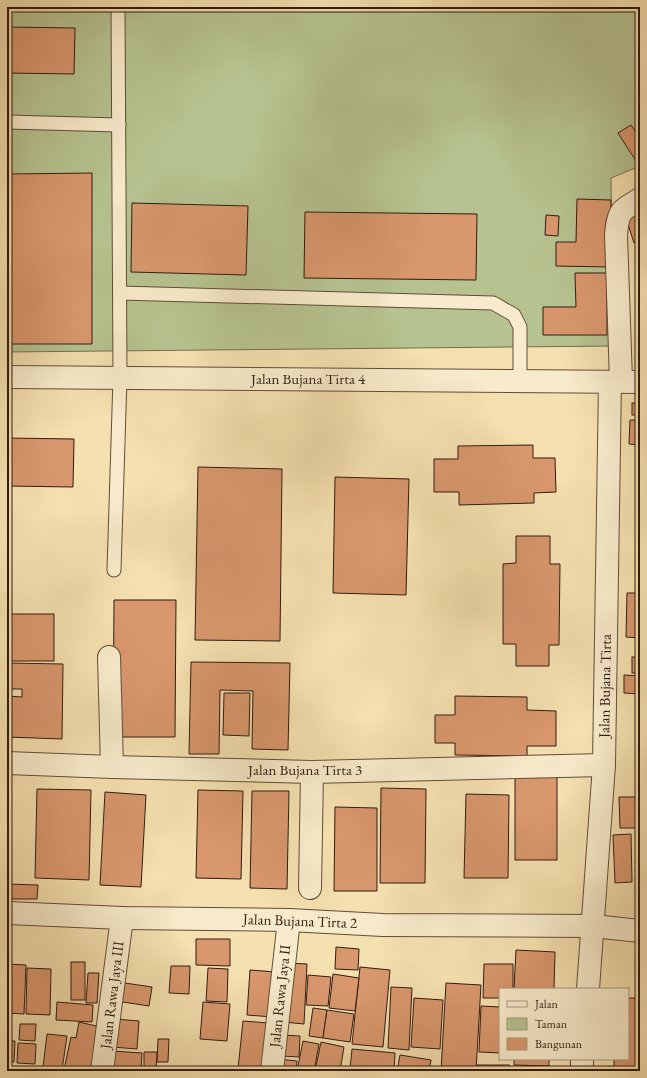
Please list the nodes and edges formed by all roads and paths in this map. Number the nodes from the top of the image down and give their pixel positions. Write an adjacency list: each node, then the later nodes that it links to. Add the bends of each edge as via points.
1 (118, 7): 3 (lane)
2 (7, 122): 3 (lane)
3 (119, 125): 5 (lane)
4 (640, 199): 9 (street, Jalan Bujana Tirta, via 623,209 616,235)
5 (120, 293): 7 (lane); 8 (lane, via 493,303 514,315 520,327)
6 (7, 377): 7 (street, Jalan Bujana Tirta 4)
7 (120, 378): 8 (street, Jalan Bujana Tirta 4); 10 (lane)
8 (520, 381): 9 (street, Jalan Bujana Tirta 4)
9 (623, 382): 13 (street, Jalan Bujana Tirta)
10 (114, 570)
11 (109, 657): 14 (street)
12 (7, 763): 14 (street, Jalan Bujana Tirta 3)
13 (604, 765): 15 (street, Jalan Bujana Tirta 3); 20 (street, Jalan Bujana Tirta)
14 (112, 767): 15 (street, Jalan Bujana Tirta 3)
15 (312, 772): 16 (street)
16 (310, 888)
17 (7, 913): 18 (street, Jalan Bujana Tirta 2)
18 (122, 918): 19 (street, Jalan Bujana Tirta 2); 24 (street, Jalan Rawa Jaya III)
19 (289, 920): 20 (street, Jalan Bujana Tirta 2, via 383,924); 25 (street, Jalan Rawa Jaya II)
20 (593, 926): 21 (street, Jalan Bujana Tirta 2); 22 (street, Jalan Bujana Tirta)
21 (640, 930)
22 (588, 988)
23 (582, 1060): 26 (street)
24 (102, 1071)
25 (272, 1071)
26 (582, 1071)

